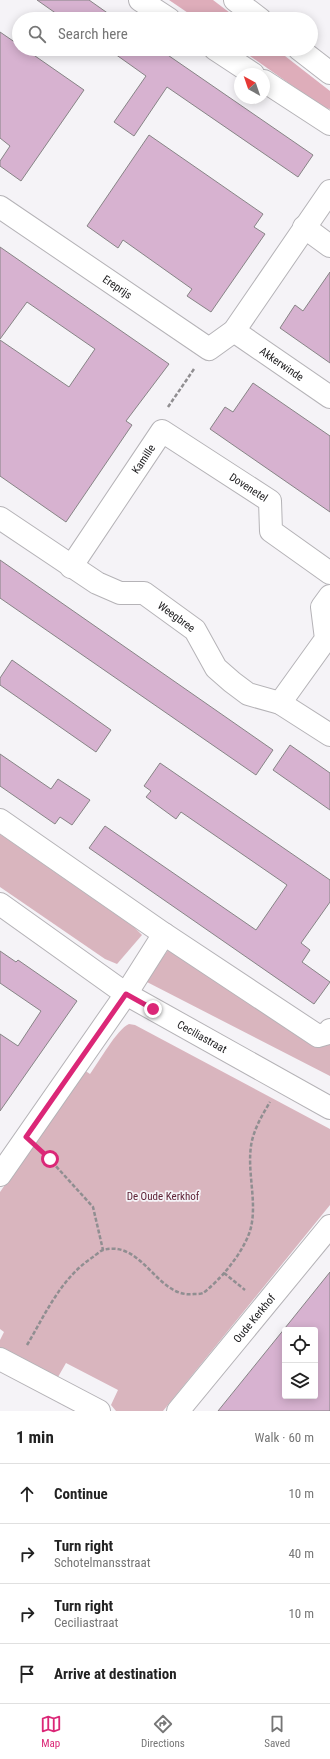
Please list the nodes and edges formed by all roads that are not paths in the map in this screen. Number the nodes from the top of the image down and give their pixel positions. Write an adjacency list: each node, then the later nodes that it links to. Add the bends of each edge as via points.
1 (140, 0): 3 (street)
2 (235, 0): 4 (street)
3 (158, 12)
4 (251, 12)
5 (226, 56): 7 (street)
6 (308, 56): 8 (street)
7 (244, 68)
8 (330, 73)
9 (270, 85): 10 (street)
10 (330, 124)
11 (330, 191): 13 (street)
12 (0, 207): 15 (street, Ereprijs, via 209,349)
13 (304, 228): 14 (street); 15 (street)
14 (330, 246)
15 (234, 331): 16 (street, Akkerwinde)
16 (330, 397)
17 (162, 431): 19 (street, Kamille); 20 (street, Dovenetel, via 270,501 271,531)
18 (0, 518): 19 (street, Weegbree, via 45,547)
19 (70, 567): 22 (street, Weegbree, via 120,593 144,593 195,630 216,668 232,682 248,694)
20 (330, 572)
21 (330, 596): 22 (street, via 322,607 326,638)
22 (280, 703): 23 (street, Weegbree)
23 (330, 735)
24 (0, 820): 26 (street)
25 (0, 904): 27 (street, Ceciliastraat)
26 (164, 934): 27 (street); 28 (street)
27 (126, 994): 29 (street, Ceciliastraat); 30 (street)
28 (324, 1033)
29 (330, 1108)
30 (0, 1175)
31 (330, 1226): 34 (street, Oude Kerkhof)
32 (7, 1362): 33 (street)
33 (99, 1411)
34 (178, 1411)

